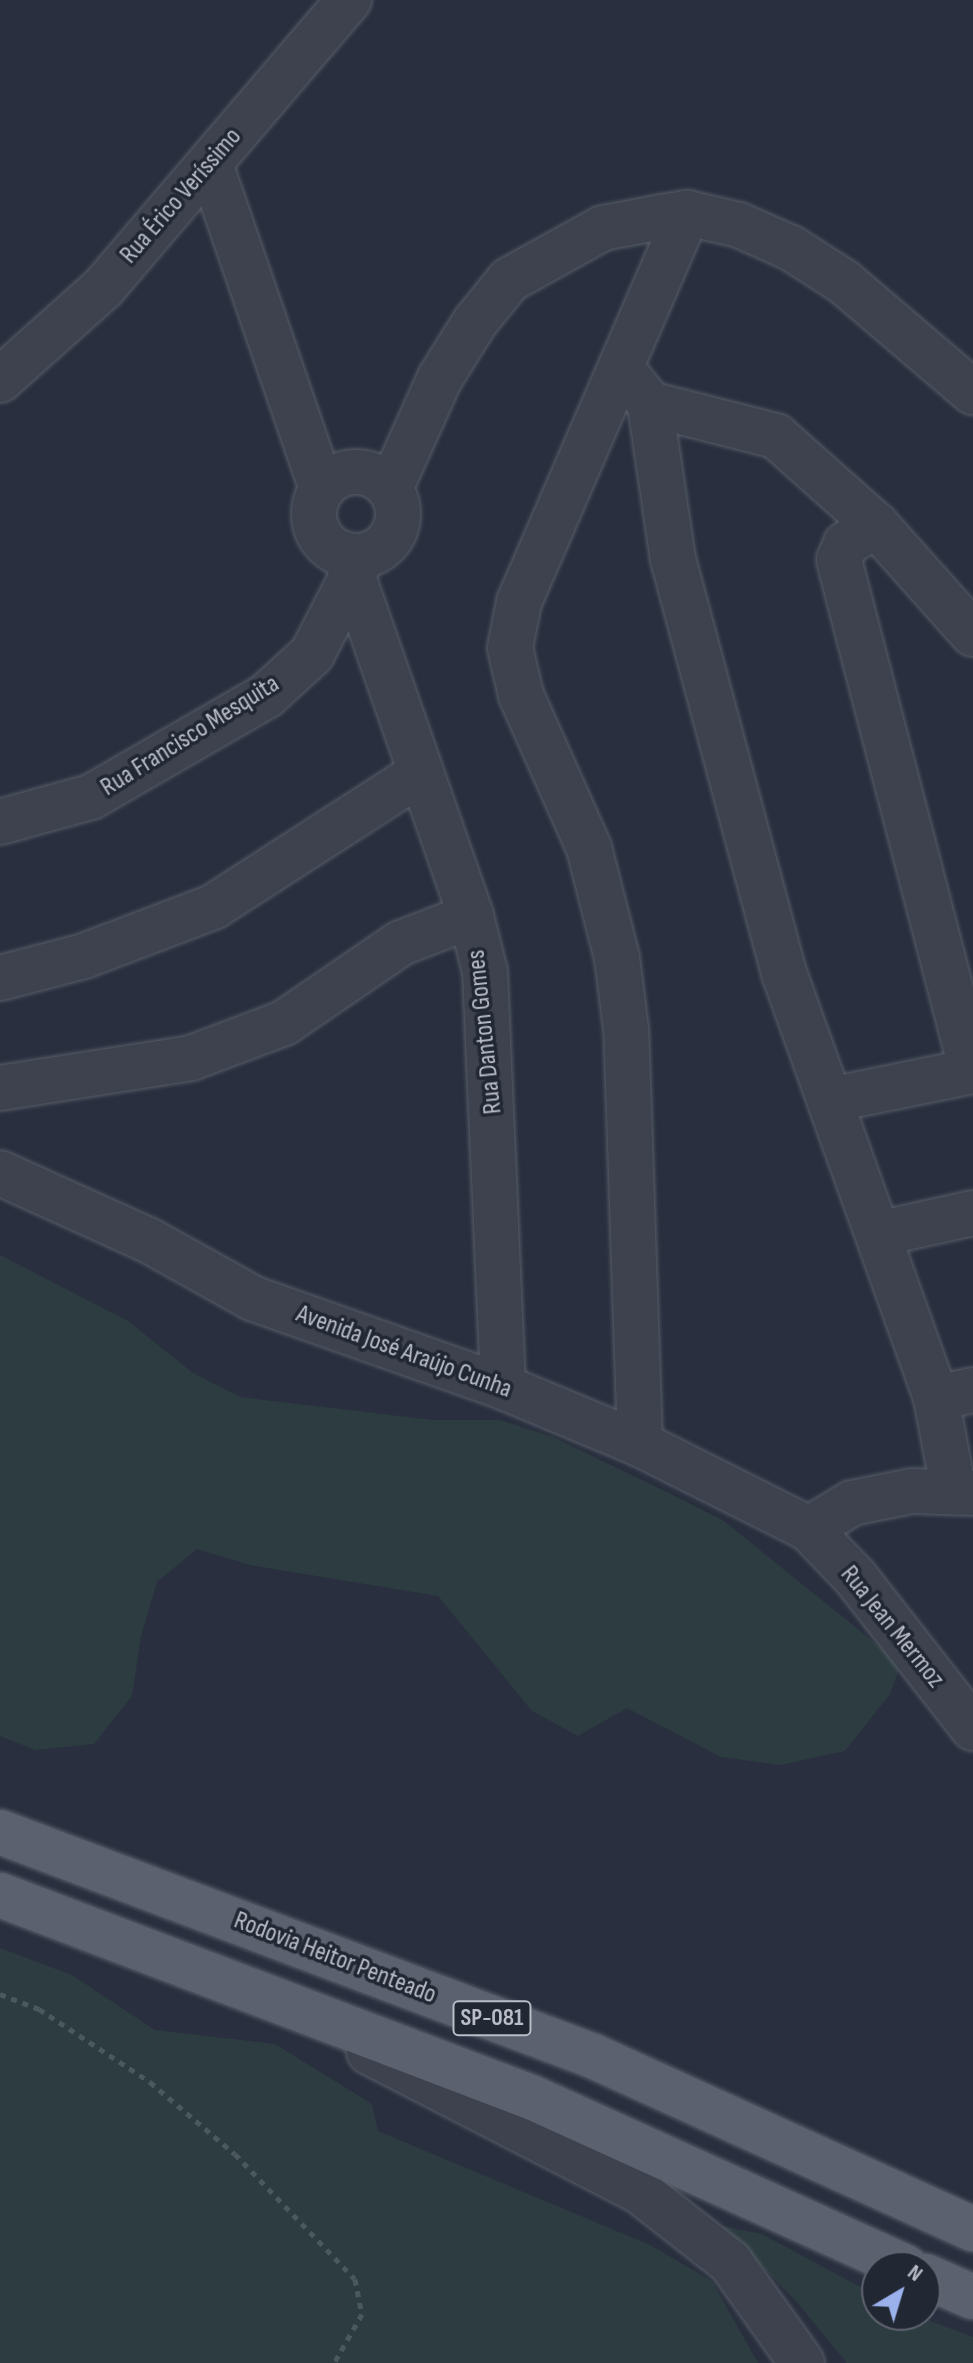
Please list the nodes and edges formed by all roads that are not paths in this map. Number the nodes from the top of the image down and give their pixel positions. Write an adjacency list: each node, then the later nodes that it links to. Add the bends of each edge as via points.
1 (349, 0): 2 (street, Rua Érico Veríssimo)
2 (210, 164): 5 (street, Rua Érico Veríssimo, via 103,288); 8 (street, via 287,386)
3 (687, 213): 4 (street); 6 (street, via 739,225 791,248 844,282); 8 (street, via 603,228 509,280 475,322 428,402)
4 (621, 368): 7 (street); 24 (street, via 519,602 510,648 521,695 589,848 617,958 626,1029)
5 (0, 380)
6 (973, 392)
7 (650, 404): 9 (street, via 776,436); 18 (street, via 673,559 784,973)
8 (357, 483): 10 (street, via 314,512 330,547); 10 (street, via 398,514 396,528 380,549)
9 (876, 525): 11 (street); 16 (street, via 846,544 839,560)
10 (354, 562): 12 (street, Rua Danton Gomes); 13 (street, Rua Francisco Mesquita, via 312,654 266,696 91,797)
11 (973, 634)
12 (419, 774): 14 (street, Rua Danton Gomes); 15 (street, via 213,907 84,956)
13 (0, 822)
14 (471, 916): 17 (street, via 401,943 284,1023 204,1053); 22 (street, Rua Danton Gomes, via 485,972 492,1038)
15 (0, 978)
16 (972, 1071): 18 (street)
17 (0, 1088)
18 (830, 1100): 21 (street)
19 (0, 1173): 22 (street, Avenida José Araújo Cunha, via 148,1240 252,1298)
20 (973, 1213): 21 (street)
21 (878, 1234): 23 (street)
22 (503, 1387): 24 (street, Avenida José Araújo Cunha)
23 (955, 1394): 25 (street)
24 (640, 1444): 26 (street, Avenida José Araújo Cunha)
25 (963, 1493): 26 (street, via 912,1491 852,1503)
26 (809, 1529): 27 (street, Rua Jean Mermoz, via 855,1577)
27 (973, 1728)
28 (0, 1832): 31 (main road, Rodovia Heitor Penteado / SP-081, via 593,2056)
29 (0, 1895): 30 (main road, SP-081)
30 (243, 1987): 32 (main road, SP-081, via 533,2098); 35 (street, via 638,2190 730,2262)
31 (973, 2229)
32 (871, 2251)
33 (941, 2283): 34 (main road)
34 (973, 2297)
35 (802, 2363)

